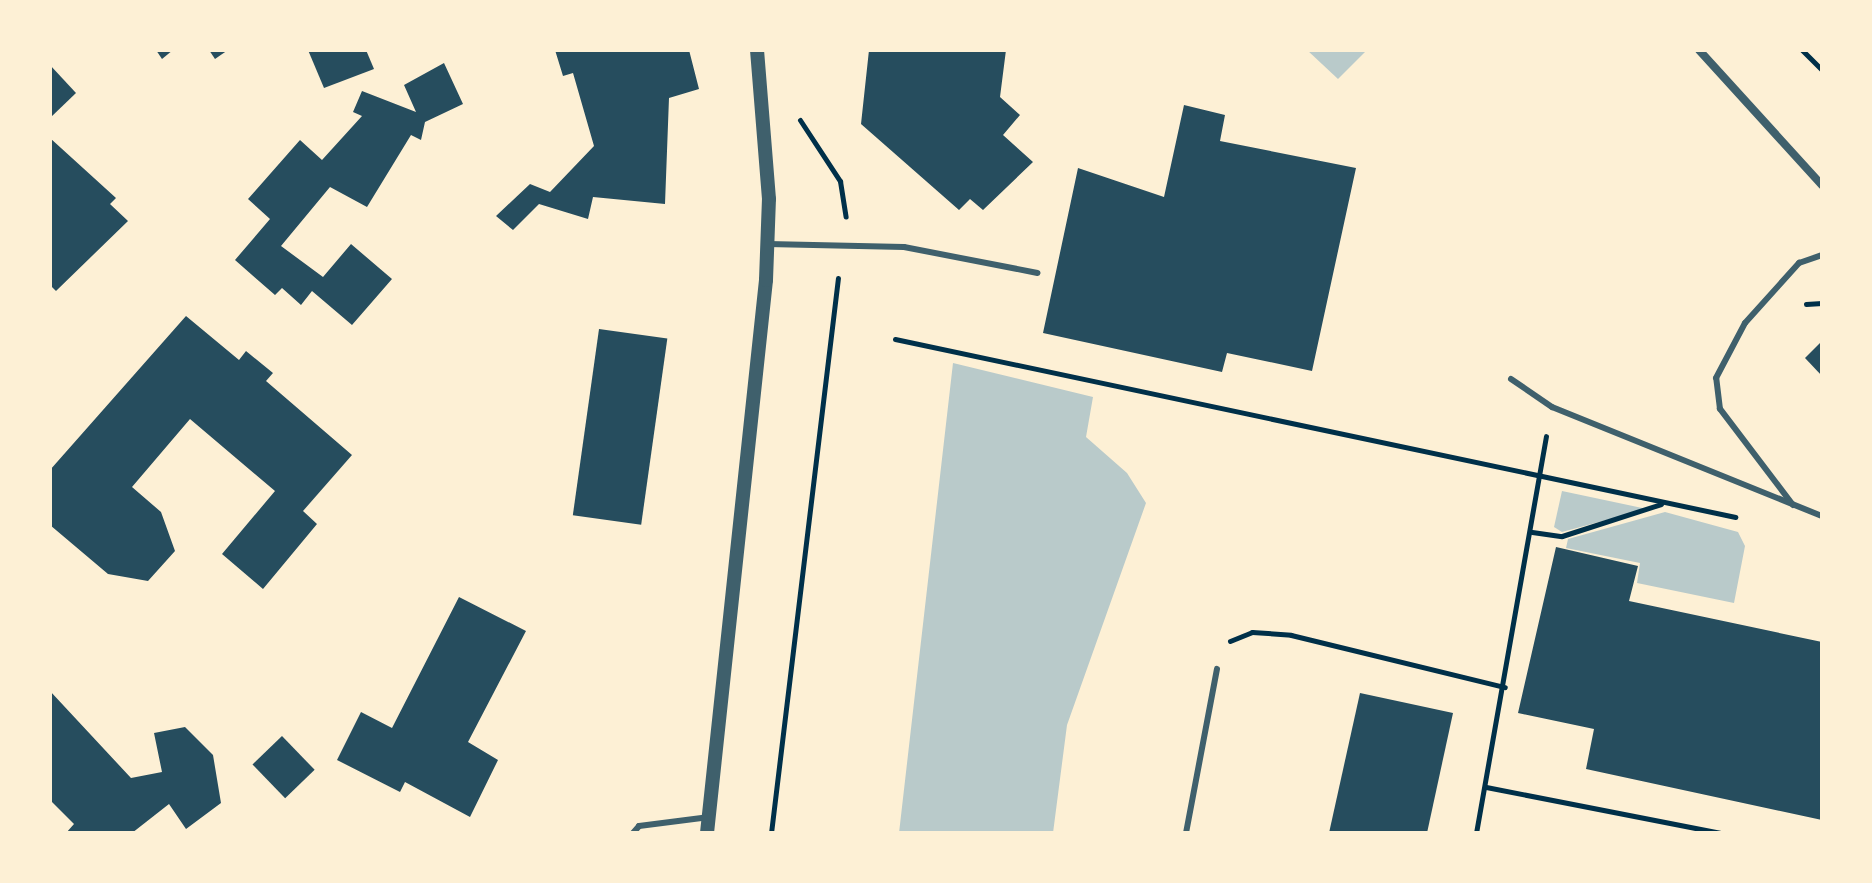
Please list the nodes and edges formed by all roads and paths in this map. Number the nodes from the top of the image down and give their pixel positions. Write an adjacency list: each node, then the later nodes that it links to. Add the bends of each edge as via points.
1 (757, 50): 5 (street)
2 (1699, 50): 6 (street)
3 (1802, 50): 4 (path)
4 (1822, 70)
5 (761, 73): 7 (path, via 840,181); 8 (street)
6 (1822, 185)
7 (843, 242): 8 (lane); 10 (lane); 25 (path)
8 (767, 244): 22 (street)
9 (1822, 255): 16 (lane, via 1799,263 1745,323 1716,378 1720,409)
10 (1038, 273)
11 (895, 339): 14 (path)
12 (1511, 379): 13 (lane)
13 (1552, 407): 14 (path); 16 (lane)
14 (1539, 477): 15 (path); 18 (path)
15 (1662, 503): 16 (path, via 1726,518); 18 (path, via 1562,536)
16 (1795, 507): 17 (lane)
17 (1822, 516)
18 (1532, 532): 20 (path)
19 (1217, 669): 20 (path, via 1228,642 1252,632); 26 (lane)
20 (1505, 687): 21 (path)
21 (1486, 787): 27 (path); 28 (path)
22 (709, 817): 23 (lane, via 639,826); 24 (street)
23 (633, 833)
24 (707, 833)
25 (771, 833)
26 (1186, 833)
27 (1476, 833)
28 (1720, 833)

